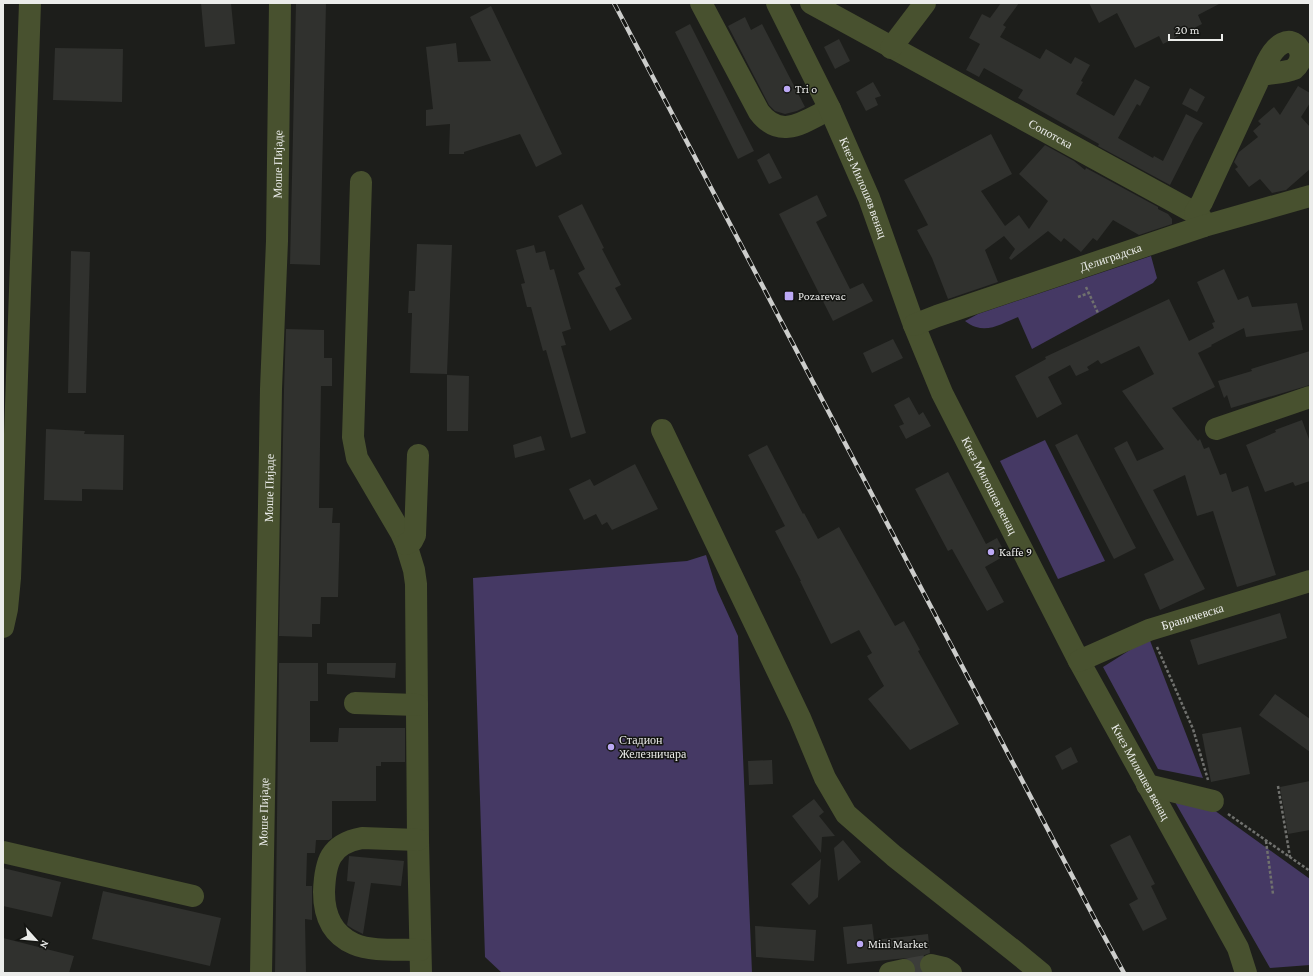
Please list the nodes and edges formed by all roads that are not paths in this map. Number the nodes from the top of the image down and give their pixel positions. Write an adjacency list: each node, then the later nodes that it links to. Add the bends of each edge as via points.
1 (30, 3): 15 (street)
2 (280, 3): 31 (street, Моше Пијаде)
3 (701, 3): 9 (street, via 764,119 771,124 788,128)
4 (777, 3): 9 (street, Кнез Милошев венац)
5 (811, 3): 7 (street, Сопотска)
6 (924, 3): 7 (street)
7 (891, 48): 12 (street, Сопотска)
8 (1261, 75): 12 (street)
9 (830, 109): 13 (street, Кнез Милошев венац, via 869,198)
10 (361, 182): 19 (street, via 353,437 357,458)
11 (1310, 196): 12 (street, Делиградска)
12 (1200, 220): 13 (street, Делиградска)
13 (914, 325): 22 (street, Кнез Милошев венац, via 942,393)
14 (1310, 397): 16 (street)
15 (9, 398): 21 (street, via 10,578)
16 (1216, 429)
17 (662, 430): 33 (street, via 800,718 825,778 846,814 894,856)
18 (418, 455): 19 (street, via 415,535 412,541)
19 (406, 544): 24 (street, via 416,584)
20 (1310, 581): 22 (street, Браничевска, via 1149,630)
21 (3, 627)
22 (1079, 661): 25 (street, Кнез Милошев венац)
23 (355, 703): 24 (street)
24 (417, 705): 27 (street)
25 (1147, 786): 26 (street); 34 (street, Кнез Милошев венац, via 1238,948)
26 (1213, 801)
27 (418, 840): 30 (street); 30 (street, via 362,838 353,839 339,848 330,858 325,870 324,906 338,933 353,944 371,948)
28 (3, 852): 29 (street)
29 (193, 896)
30 (420, 950): 32 (street)
31 (261, 973)
32 (421, 973)
33 (1041, 973)
34 (1246, 973)

